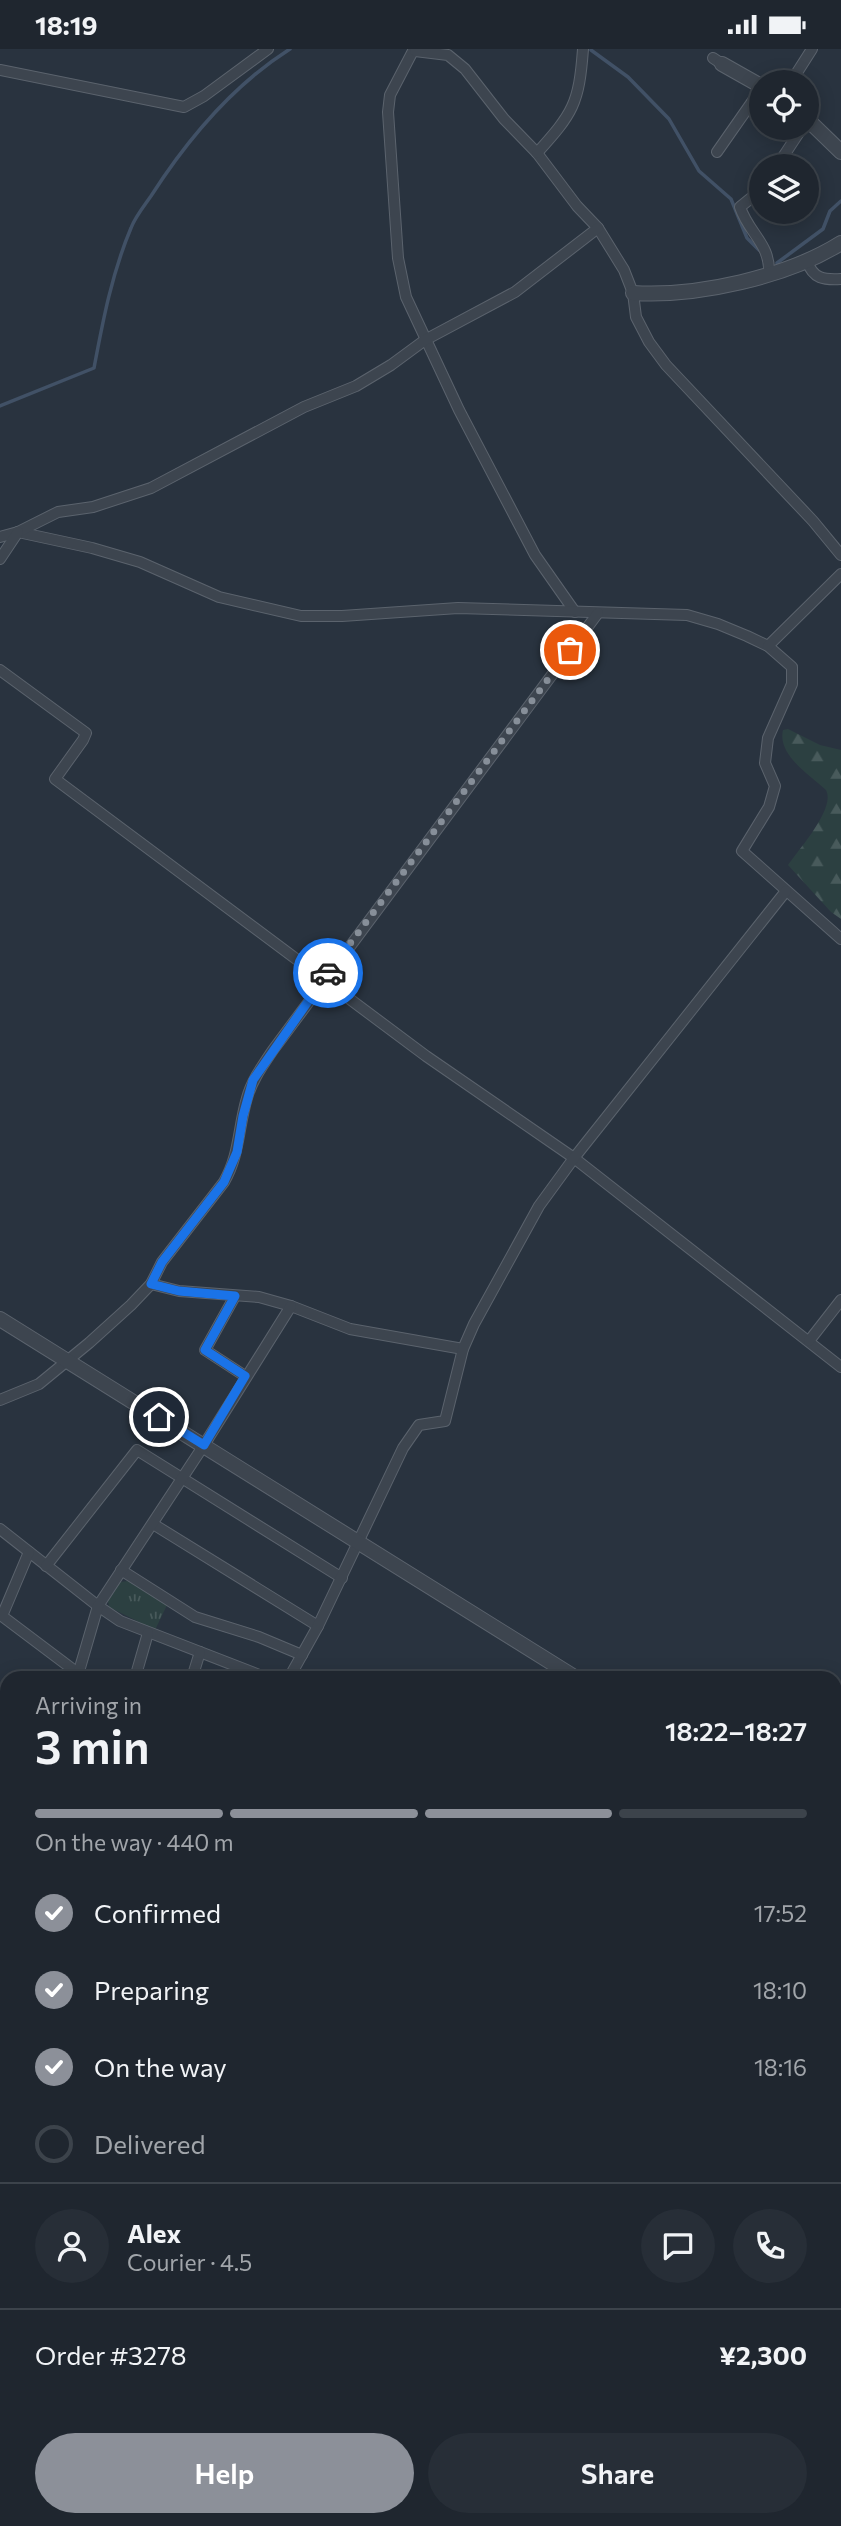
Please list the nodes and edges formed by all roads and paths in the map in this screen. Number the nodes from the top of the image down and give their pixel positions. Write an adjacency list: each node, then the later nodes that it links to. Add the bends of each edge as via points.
1 (268, 49): 6 (street, via 184,107)
2 (583, 49): 13 (street, via 574,105)
3 (812, 49): 7 (street)
4 (415, 50): 13 (street, via 448,55 465,69); 21 (street, via 390,95 389,140 398,258 406,297)
5 (718, 61): 8 (street)
6 (0, 70)
7 (799, 70)
8 (749, 80)
9 (749, 105): 11 (street)
10 (819, 131): 12 (street)
11 (717, 152)
12 (841, 152)
13 (537, 153): 15 (street)
14 (749, 200): 18 (street, via 740,207 745,222 764,244)
15 (598, 228): 20 (street); 21 (street, via 515,292)
16 (841, 243): 17 (street)
17 (807, 261): 18 (street); 19 (street, via 818,278)
18 (769, 275): 20 (street, via 681,291)
19 (841, 279)
20 (633, 293): 24 (street, via 636,317 666,365)
21 (425, 340): 22 (street, via 356,386 304,407 151,488 93,507 58,512); 27 (street, via 535,555)
22 (18, 532): 23 (street); 25 (street); 27 (street, via 140,562 219,597 301,616 458,608)
23 (0, 537)
24 (841, 555)
25 (0, 559)
26 (841, 574): 29 (street)
27 (575, 612): 28 (street)
28 (598, 613): 29 (street, via 687,615); 33 (street)
29 (768, 646): 31 (street, via 792,667 792,684 768,738 765,763 775,786 742,851)
30 (0, 670): 33 (street, via 86,733 55,779)
31 (786, 891): 32 (street); 34 (street)
32 (841, 939)
33 (323, 981): 34 (street); 35 (street, via 253,1080 237,1152 224,1182 162,1262)
34 (574, 1158): 40 (street); 41 (street, via 539,1206)
35 (151, 1284): 36 (street); 42 (street)
36 (235, 1296): 38 (street); 44 (street, via 205,1350)
37 (841, 1300): 40 (street)
38 (291, 1306): 41 (street, via 350,1329); 44 (street)
39 (0, 1319): 42 (street)
40 (810, 1341): 43 (street)
41 (463, 1349): 50 (street, via 445,1421 419,1425 403,1448)
42 (68, 1361): 45 (street, via 39,1384); 46 (street)
43 (841, 1367)
44 (245, 1376): 46 (street)
45 (0, 1400)
46 (204, 1445): 47 (street); 50 (street)
47 (181, 1479): 48 (street); 52 (street, via 137,1450); 54 (street)
48 (153, 1524): 53 (street); 56 (street)
49 (0, 1529): 51 (street)
50 (359, 1543): 54 (street); 66 (street)
51 (29, 1552): 52 (street); 60 (street, via 2,1616)
52 (46, 1566): 55 (street)
53 (121, 1570): 55 (street); 59 (street, via 195,1617)
54 (342, 1578): 56 (street)
55 (98, 1606): 57 (street); 61 (street)
56 (318, 1626): 59 (street)
57 (148, 1633): 58 (street); 62 (street)
58 (200, 1652): 63 (street); 64 (street)
59 (302, 1655): 65 (street)
60 (72, 1671)
61 (79, 1671)
62 (137, 1671)
63 (194, 1671)
64 (249, 1671)
65 (293, 1671)
66 (565, 1671)

